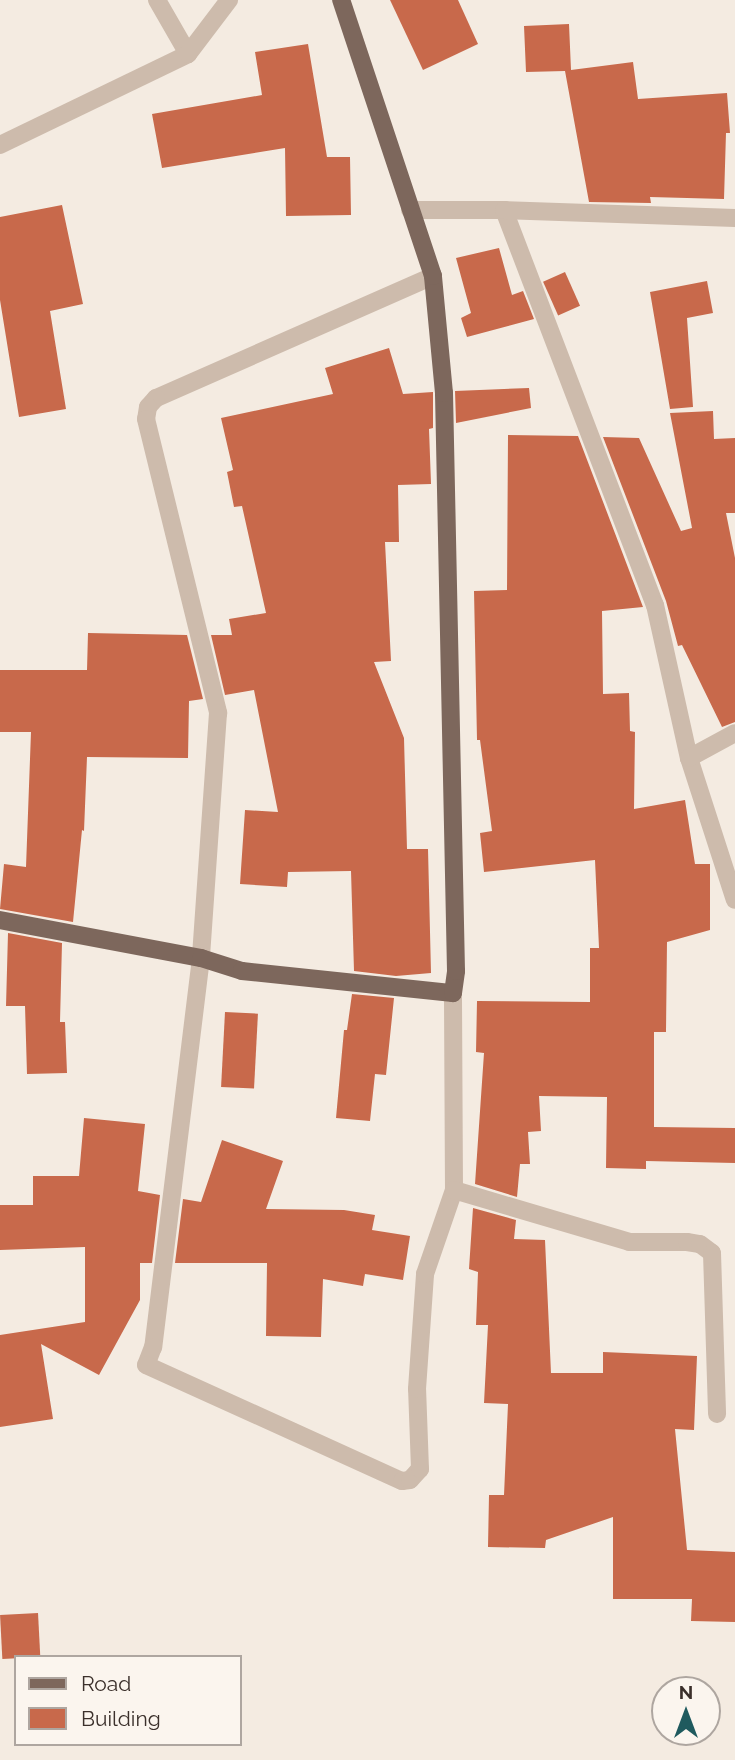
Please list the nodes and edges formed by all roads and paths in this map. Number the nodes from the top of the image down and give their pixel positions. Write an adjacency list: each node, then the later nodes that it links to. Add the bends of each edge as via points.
1 (157, 0): 4 (street)
2 (229, 0): 4 (street)
3 (341, 0): 6 (main road)
4 (188, 54): 5 (street)
5 (0, 145)
6 (410, 209): 7 (street); 9 (main road)
7 (504, 210): 8 (street); 11 (street, via 655,605)
8 (735, 218)
9 (433, 276): 14 (street, via 156,398 148,407 149,434 218,713); 15 (main road, via 444,393)
10 (735, 733): 11 (street)
11 (689, 758): 12 (street)
12 (735, 900)
13 (0, 920): 14 (main road)
14 (201, 958): 15 (main road, via 242,971); 16 (street, via 153,1347 146,1366 402,1481 410,1480 420,1469 417,1389 425,1274)
15 (453, 993): 16 (street)
16 (454, 1189): 17 (street, via 629,1242 687,1242 700,1244 712,1254)
17 (717, 1413)

